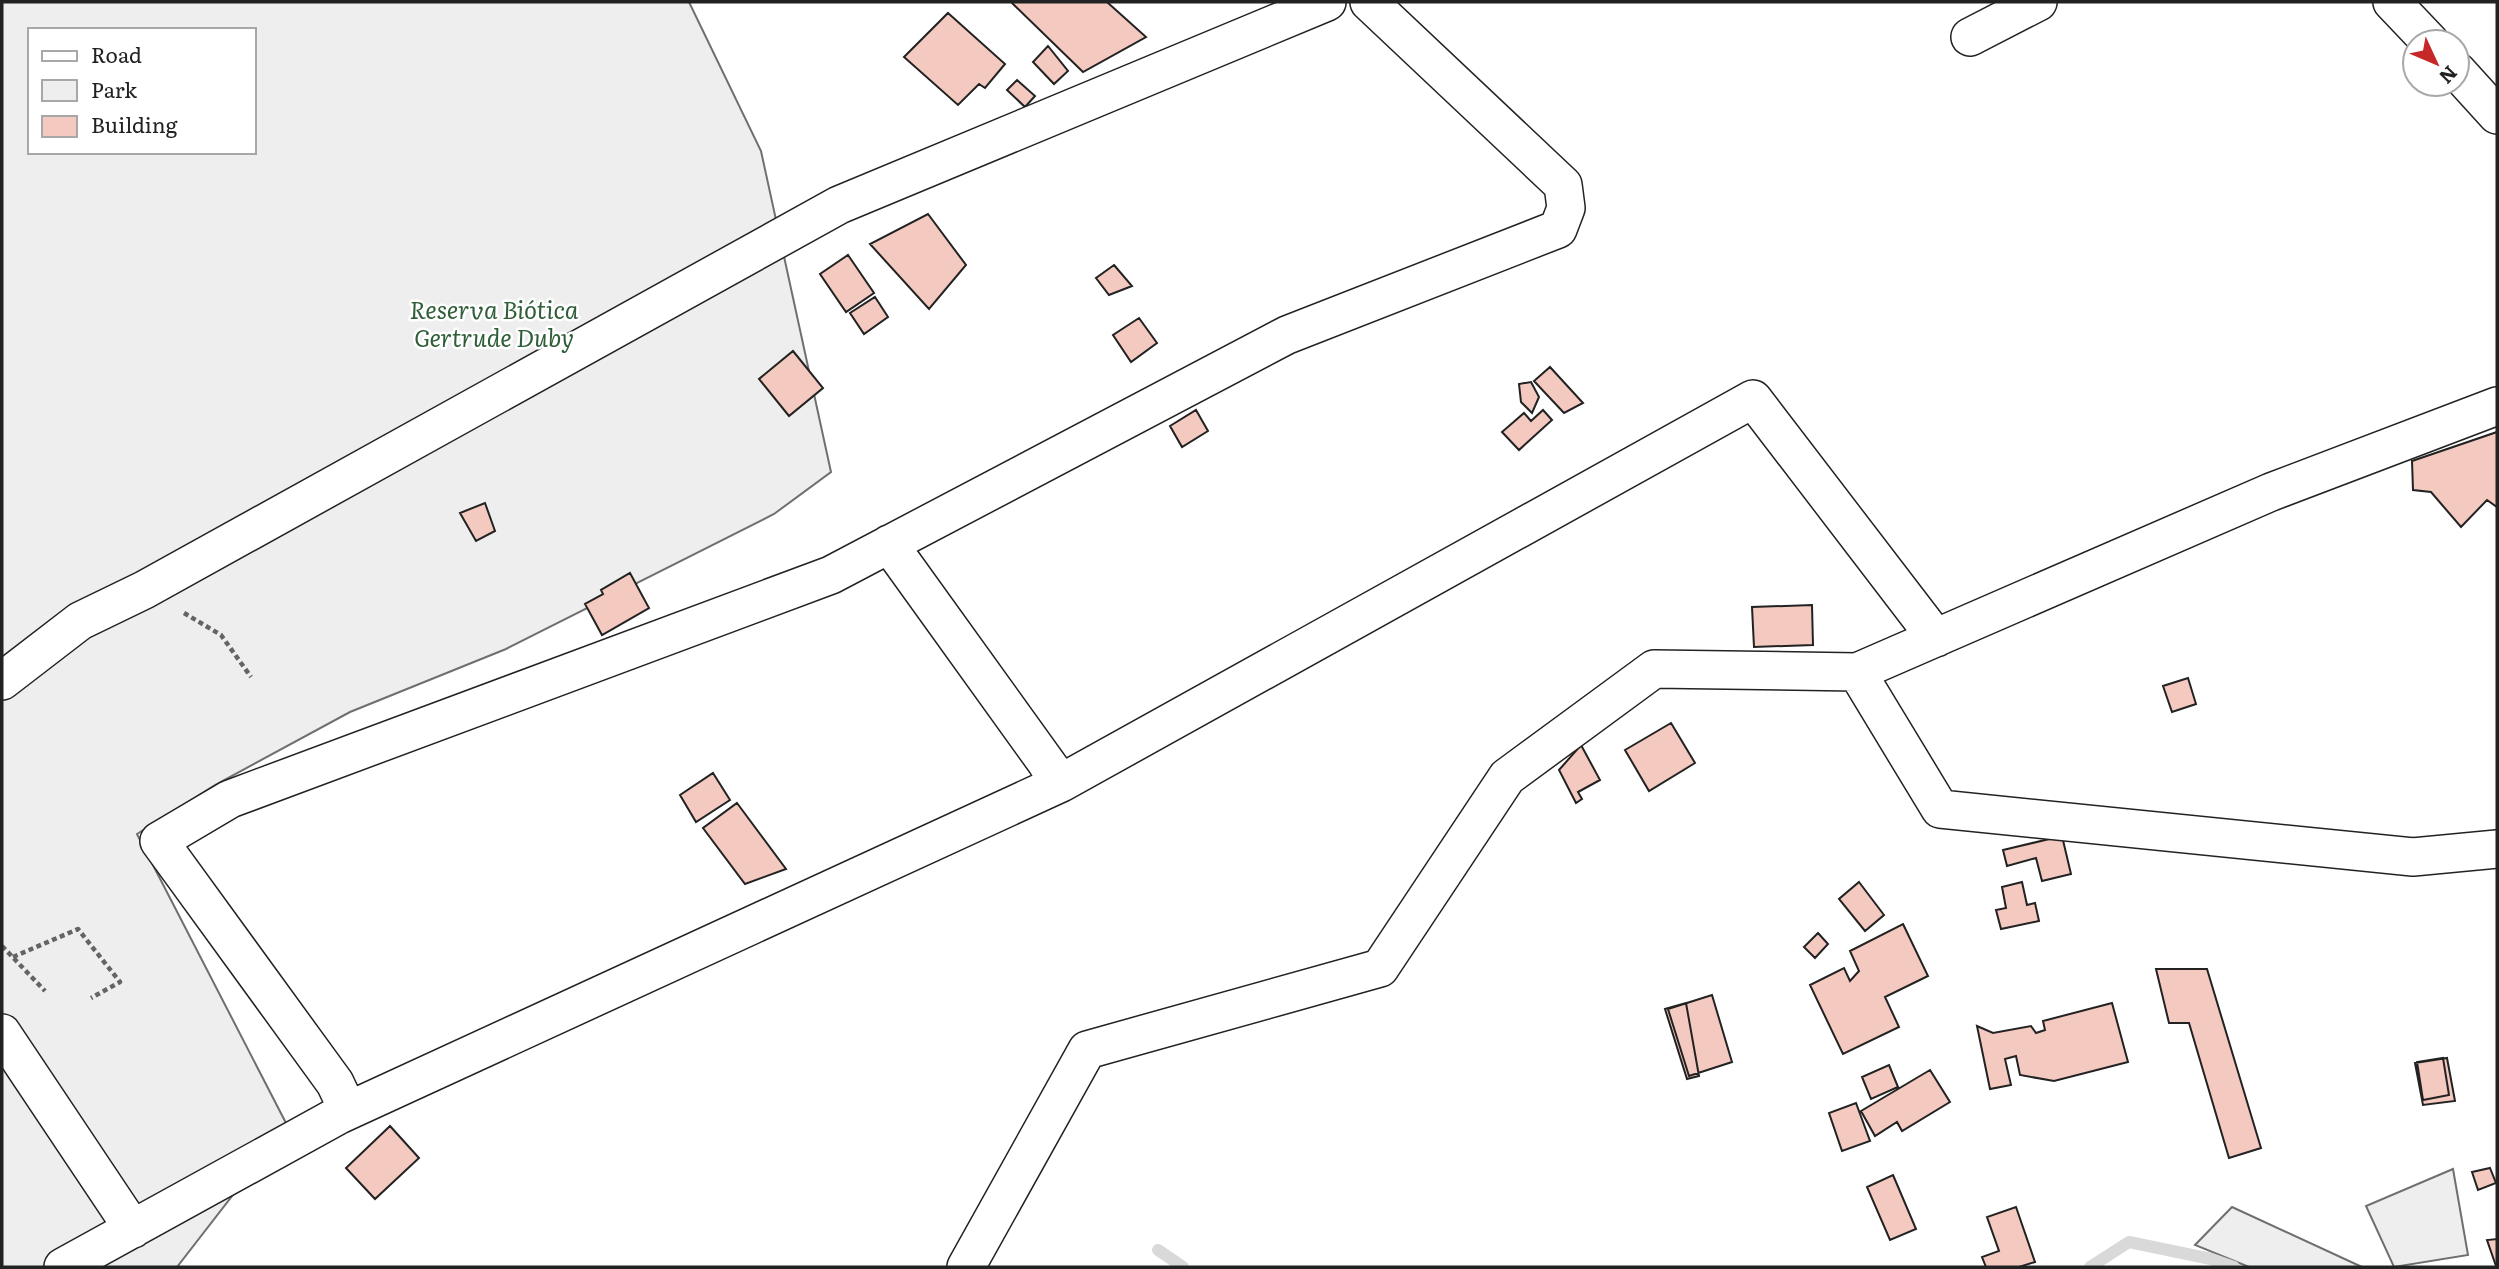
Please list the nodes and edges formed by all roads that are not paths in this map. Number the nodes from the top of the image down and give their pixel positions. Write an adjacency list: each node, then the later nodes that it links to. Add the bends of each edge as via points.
1 (1327, 2): 13 (street, via 839,205 144,590 80,621)
2 (1369, 2): 10 (street, via 1563,185 1566,208 1558,229 1287,335)
3 (2038, 2): 6 (street)
4 (2392, 2): 5 (street)
5 (2417, 28)
6 (1970, 37)
7 (2471, 86): 8 (street)
8 (2497, 114)
9 (2497, 406): 11 (street, via 2271,492)
10 (889, 544): 14 (street); 17 (street, via 831,575 230,799 159,841 335,1083)
11 (1936, 638): 12 (street); 14 (street, via 1753,399)
12 (1857, 672): 15 (street, via 1940,809 2413,857); 20 (street, via 1654,669 1507,777 1380,968 1087,1050)
13 (2, 681)
14 (1061, 783): 17 (street)
15 (2497, 849)
16 (2, 1032): 18 (street)
17 (342, 1109): 18 (street)
18 (133, 1229): 19 (street)
19 (63, 1267)
20 (966, 1267)

